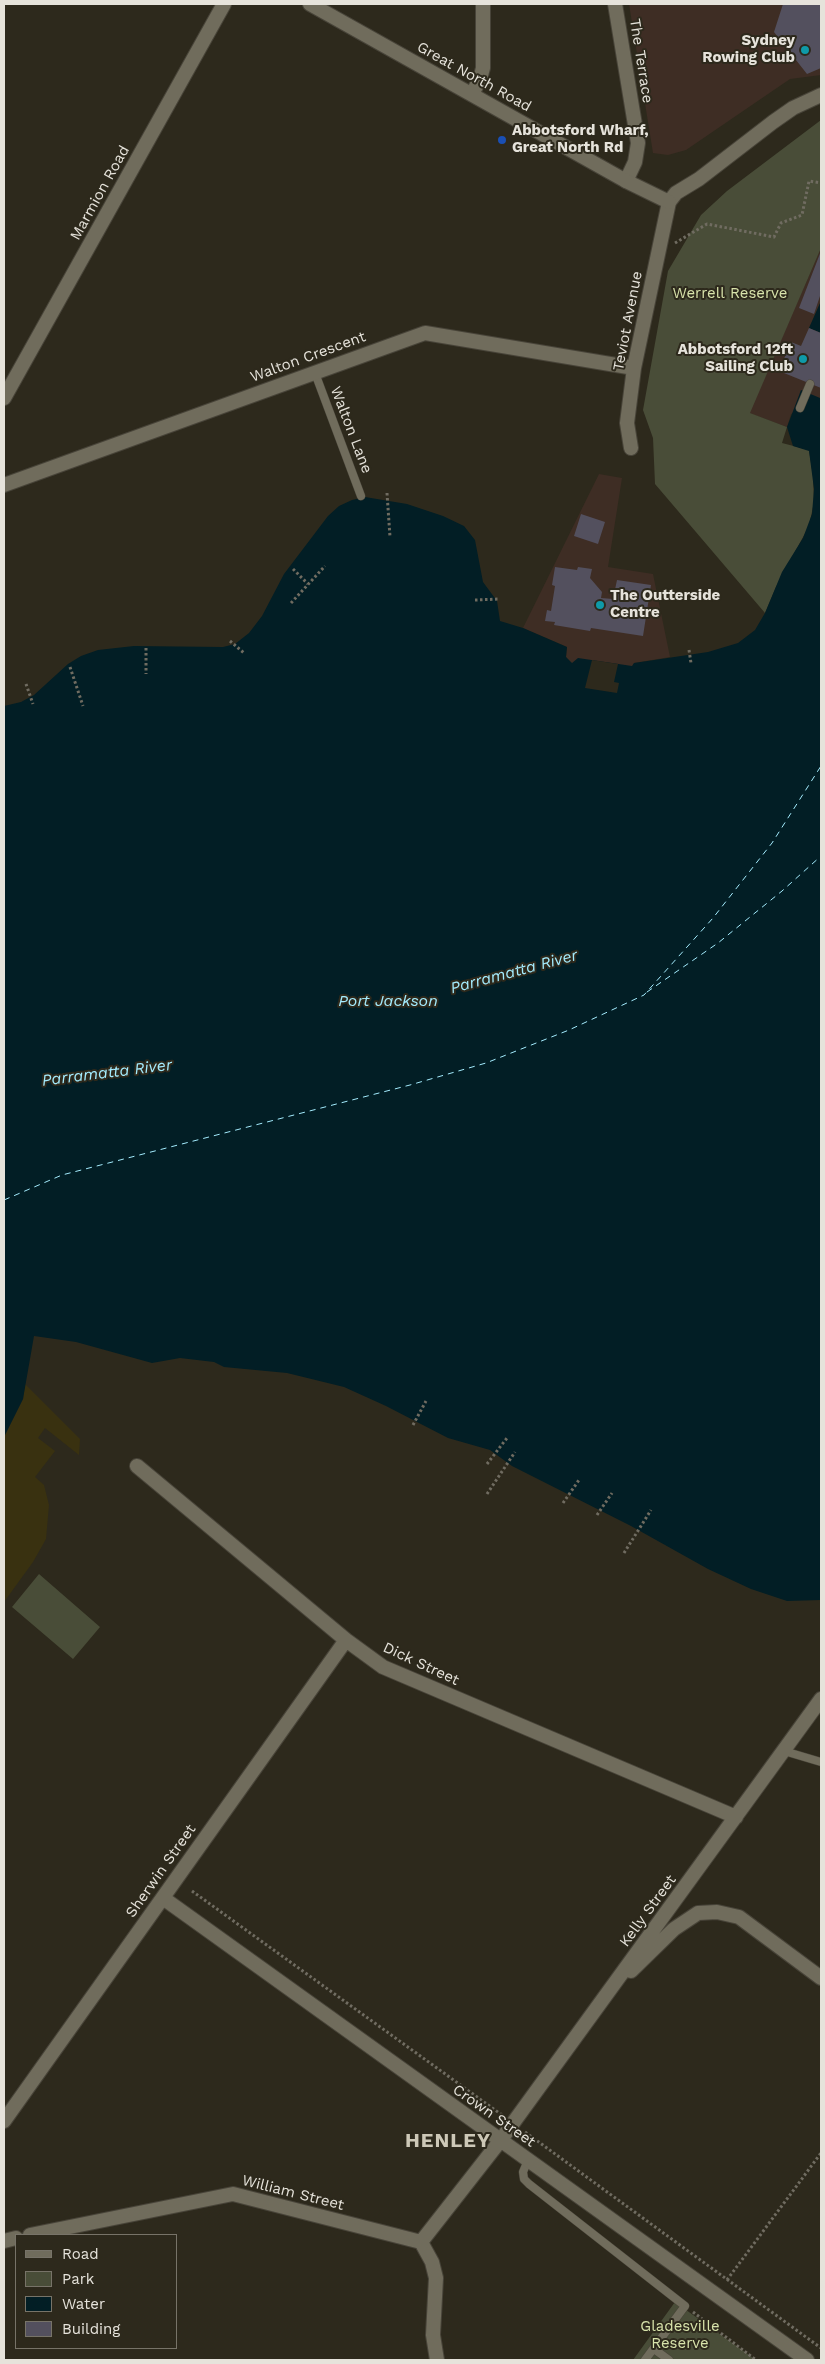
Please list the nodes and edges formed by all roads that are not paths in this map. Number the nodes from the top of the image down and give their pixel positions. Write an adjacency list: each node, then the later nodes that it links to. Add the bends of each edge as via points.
1 (224, 4): 12 (street, Marmion Road)
2 (310, 4): 5 (street, Great North Road)
3 (483, 4): 5 (street, via 483,68)
4 (615, 4): 7 (street, The Terrace, via 638,143 635,162)
5 (472, 94): 7 (street, Great North Road)
6 (821, 96): 8 (street, via 793,108 676,193)
7 (626, 181): 8 (street, Great North Road)
8 (669, 202): 9 (street, Teviot Avenue)
9 (634, 368): 10 (street, Walton Crescent, via 425,333); 14 (street, Teviot Avenue, via 627,423)
10 (315, 373): 15 (street, Walton Crescent); 16 (lane, Walton Lane)
11 (810, 384): 13 (lane)
12 (4, 398)
13 (800, 408)
14 (631, 448)
15 (4, 485)
16 (361, 496)
17 (137, 1466): 18 (street, Dick Street)
18 (346, 1640): 22 (street, Dick Street, via 383,1667); 23 (street, Sherwin Street)
19 (821, 1699): 20 (street, Kelly Street)
20 (784, 1751): 21 (lane); 22 (street, Kelly Street)
21 (821, 1762)
22 (736, 1817): 25 (street, Kelly Street)
23 (163, 1898): 26 (street, Sherwin Street); 27 (street, Crown Street)
24 (821, 1978): 25 (street, via 738,1918 717,1912 698,1913 674,1929)
25 (608, 1992): 27 (street, Kelly Street)
26 (4, 2121)
27 (500, 2141): 28 (street, Crown Street); 30 (street)
28 (528, 2160): 31 (lane, via 523,2172 529,2184 685,2306); 32 (street, Crown Street)
29 (35, 2234): 30 (street, William Street, via 233,2194)
30 (421, 2242): 33 (street, via 436,2278 433,2335)
31 (654, 2349): 34 (lane); 35 (lane)
32 (798, 2358)
33 (437, 2360)
34 (646, 2360)
35 (669, 2360)

